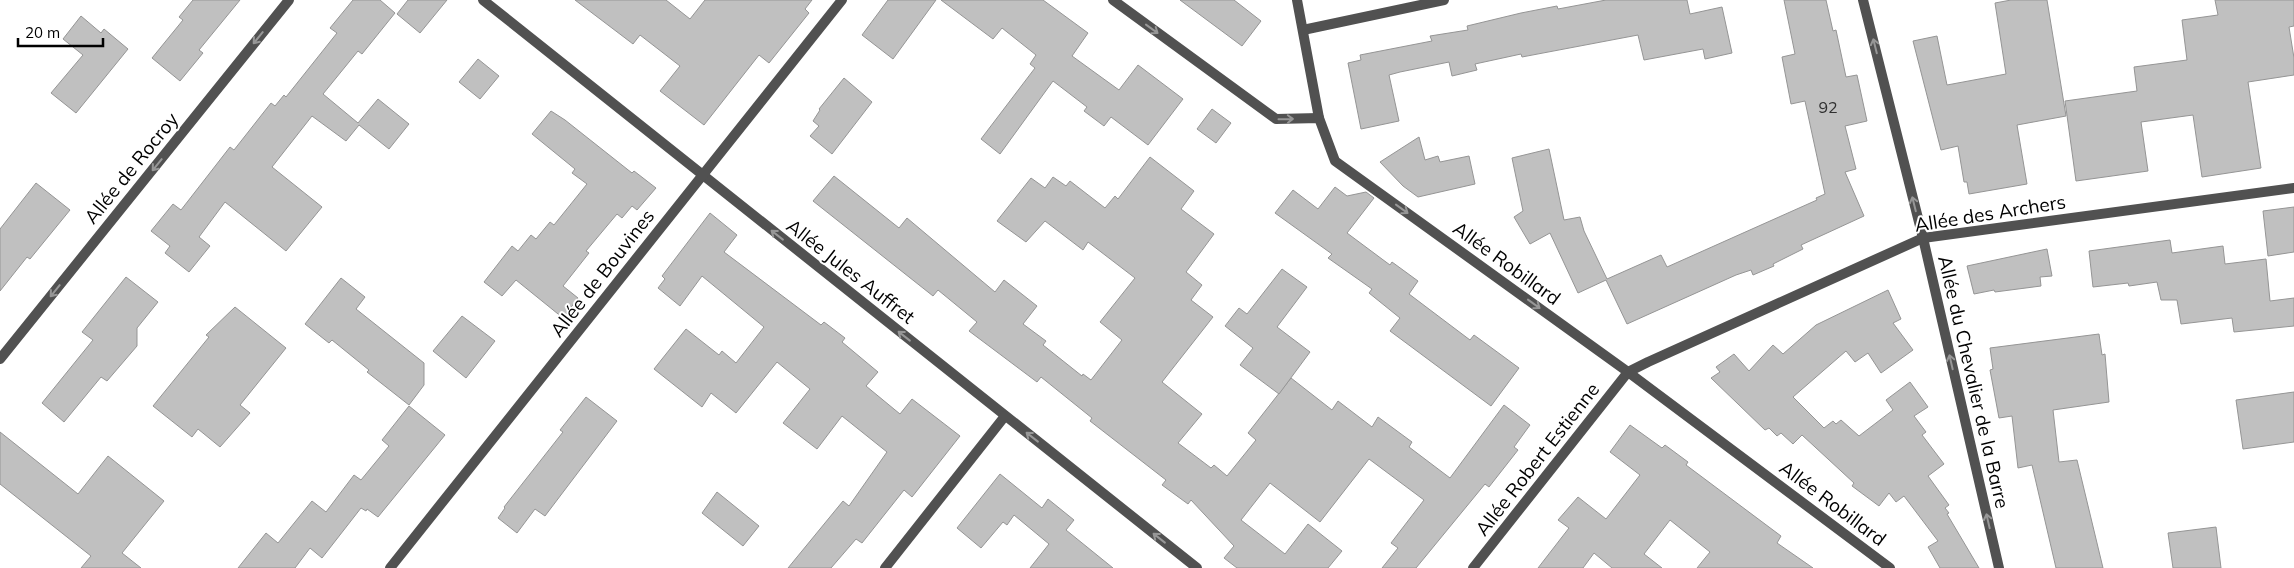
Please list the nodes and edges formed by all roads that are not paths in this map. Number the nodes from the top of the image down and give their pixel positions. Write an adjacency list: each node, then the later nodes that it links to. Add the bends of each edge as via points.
1 (289, 0): 13 (street, Allée de Rocroy, one-way to 13)
2 (483, 0): 10 (street, Allée Jules Auffret)
3 (842, 0): 10 (street, Allée de Bouvines)
4 (1113, 0): 9 (street, one-way to 9, via 1276,119)
5 (1297, 0): 8 (street, Allée Robillard)
6 (1444, 0): 8 (street)
7 (1864, 0): 12 (street, Allée du Chevalier de la Barre, one-way to 7)
8 (1303, 30): 9 (street, Allée Robillard)
9 (1320, 118): 14 (street, Allée Robillard, one-way to 14, via 1335,161)
10 (702, 175): 15 (street, Allée Jules Auffret, one-way to 10); 16 (street, Allée de Bouvines)
11 (2294, 188): 12 (street, Allée des Archers)
12 (1922, 238): 14 (street, Allée des Archers); 21 (street, Allée du Chevalier de la Barre, one-way to 12)
13 (0, 359)
14 (1628, 372): 19 (street, Allée Robert Estienne); 20 (street, Allée Robillard)
15 (1005, 416): 17 (street); 18 (street, Allée Jules Auffret, one-way to 15)
16 (390, 568)
17 (885, 568)
18 (1197, 568)
19 (1472, 568)
20 (1890, 568)
21 (1999, 568)

